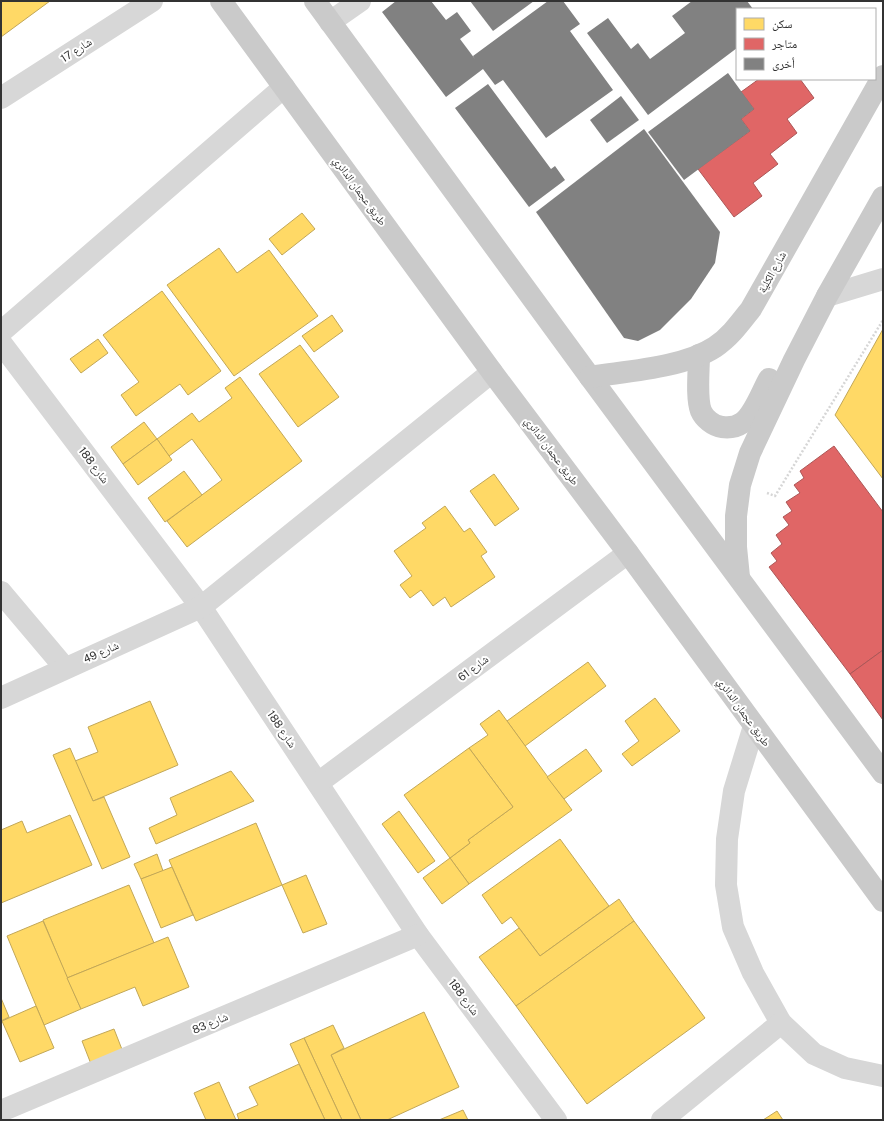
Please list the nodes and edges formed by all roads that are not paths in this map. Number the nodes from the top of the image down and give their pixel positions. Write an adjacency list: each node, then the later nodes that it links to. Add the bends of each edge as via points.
1 (152, 1): 8 (street, شارع 17)
2 (221, 1): 7 (main road, طريق عجمان الدائري)
3 (315, 1): 5 (main road)
4 (360, 1): 5 (street)
5 (330, 22): 17 (main road)
6 (883, 76): 14 (main road, شارع الكلية, via 751,309 735,330 715,347)
7 (284, 87): 12 (street); 16 (main road, طريق عجمان الدائري)
8 (1, 98)
9 (883, 197): 11 (main road)
10 (883, 279): 11 (street)
11 (826, 296): 15 (main road)
12 (1, 332)
13 (1, 343): 21 (street, شارع 188)
14 (699, 355): 15 (main road, via 701,411 708,421 719,427 732,427 743,423 751,414 775,371); 17 (main road, شارع الكلية, via 665,366)
15 (794, 360): 19 (main road, via 750,453 740,485 736,516)
16 (492, 372): 18 (main road, طريق عجمان الدائري); 21 (street, شارع 49)
17 (590, 377): 19 (main road)
18 (628, 553): 24 (main road, طريق عجمان الدائري); 26 (street, شارع 61)
19 (740, 578): 25 (main road)
20 (1, 592): 22 (street)
21 (201, 607): 22 (street, شارع 49); 26 (street, شارع 188)
22 (66, 668): 23 (street, شارع 49)
23 (1, 698)
24 (754, 726): 27 (main road, طريق عجمان الدائري); 29 (street, via 734,790 727,839 726,885 733,927 752,973)
25 (883, 773)
26 (318, 782): 28 (street, شارع 188)
27 (883, 901)
28 (418, 934): 31 (street, شارع 83); 32 (street, شارع 188)
29 (781, 1023): 30 (street, via 814,1054 845,1068); 33 (street)
30 (883, 1076)
31 (1, 1111)
32 (556, 1120)
33 (662, 1120)

